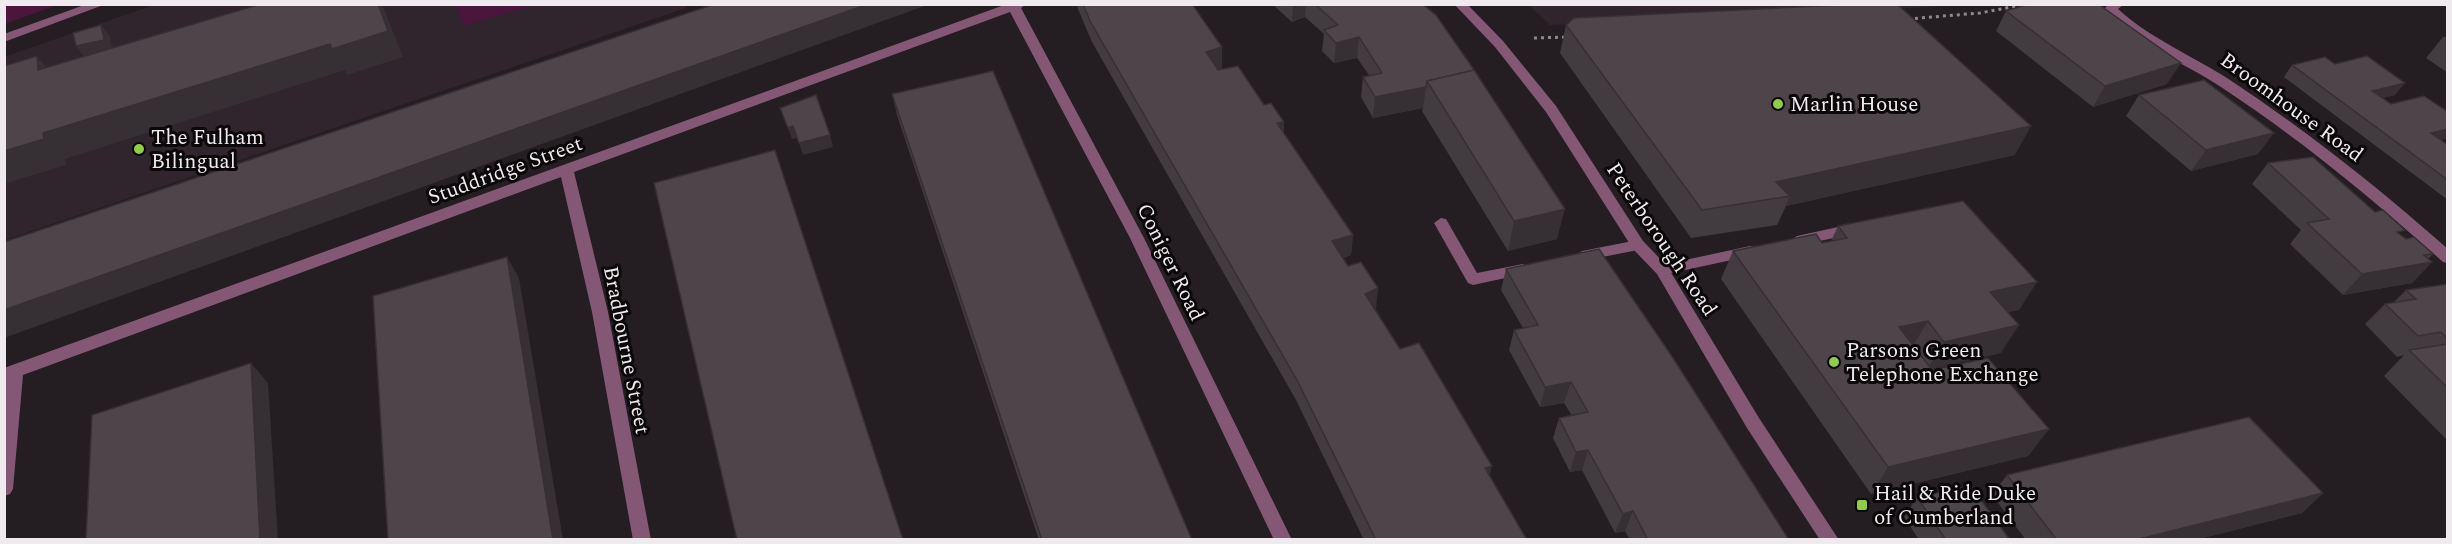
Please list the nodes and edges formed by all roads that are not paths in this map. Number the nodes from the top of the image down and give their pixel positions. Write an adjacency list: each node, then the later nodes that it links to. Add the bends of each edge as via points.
1 (100, 4): 5 (street)
2 (1460, 4): 10 (street, Peterborough Road, via 1499,44 1551,109)
3 (2118, 4): 13 (street, Broomhouse Road, via 2110,9 2129,27 2227,84 2366,186)
4 (1017, 6): 6 (street, Studdridge Street); 19 (street, Coniger Road, via 1137,238)
5 (4, 38)
6 (566, 170): 16 (street, Studdridge Street); 18 (street, Bradbourne Street, via 600,312)
7 (1441, 223): 14 (street, via 1473,279)
8 (1867, 225): 9 (street)
9 (1787, 243)
10 (1638, 245): 12 (street); 15 (street, Peterborough Road)
11 (1764, 248): 15 (street)
12 (1572, 258)
13 (2448, 258)
14 (1539, 266)
15 (1662, 270): 20 (street, Peterborough Road, via 1753,423)
16 (10, 373): 17 (street)
17 (4, 489)
18 (642, 540)
19 (1283, 540)
20 (1830, 540)

